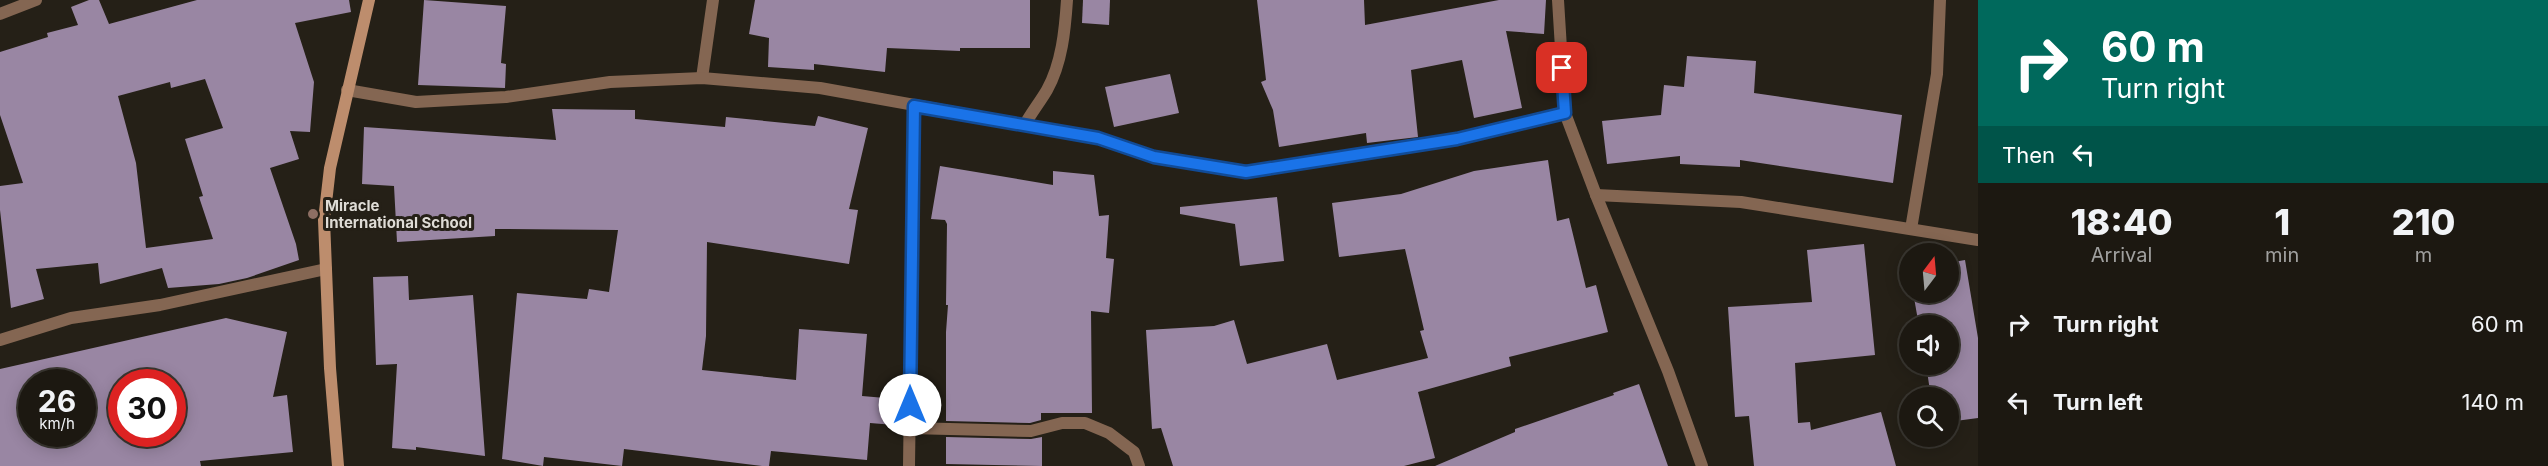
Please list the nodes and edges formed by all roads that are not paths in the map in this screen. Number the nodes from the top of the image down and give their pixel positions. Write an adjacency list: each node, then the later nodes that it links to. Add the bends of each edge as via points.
1 (36, 0): 7 (street)
2 (369, 0): 9 (street)
3 (713, 0): 8 (street)
4 (1067, 0): 12 (street, via 1056,66 1047,90)
5 (1558, 0): 11 (street)
6 (1940, 0): 14 (street, via 1937,74)
7 (0, 14)
8 (702, 78): 9 (street, via 610,82 506,97 416,102); 10 (street, via 820,88)
9 (347, 90): 16 (street, via 330,168 324,220)
10 (914, 106): 12 (street); 18 (street)
11 (1565, 113): 12 (street, via 1457,139 1246,172 1154,157 1098,138); 13 (street)
12 (1024, 126)
13 (1596, 195): 14 (street, via 1741,202); 22 (street)
14 (1911, 229): 15 (street)
15 (1978, 240)
16 (326, 269): 17 (street, via 160,305 72,318); 19 (street)
17 (0, 340)
18 (910, 428): 20 (street); 21 (street, via 1031,431 1062,423 1085,423 1108,433 1134,452)
19 (338, 466)
20 (909, 466)
21 (1139, 466)
22 (1702, 466)

